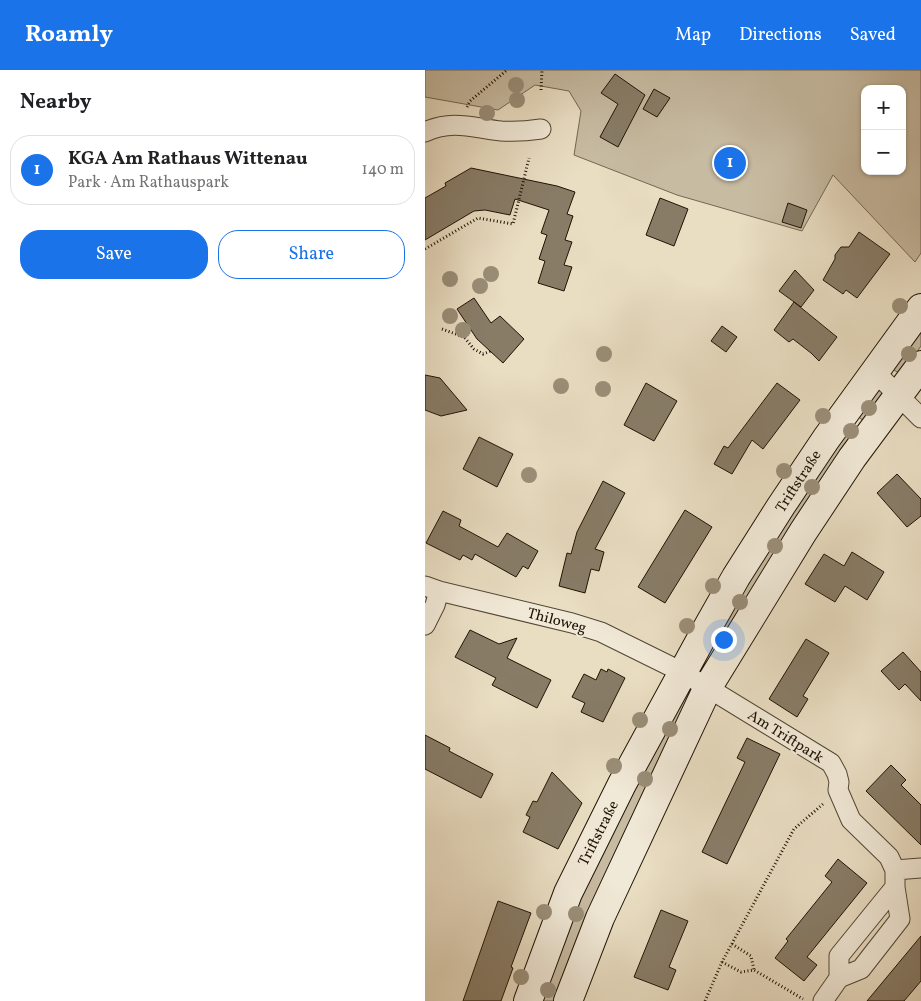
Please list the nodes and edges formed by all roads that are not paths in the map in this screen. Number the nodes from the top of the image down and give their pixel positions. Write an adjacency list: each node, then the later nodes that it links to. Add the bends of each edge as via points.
1 (541, 129): 2 (street, via 502,131 456,124)
2 (425, 132)
3 (921, 308): 5 (main road, Triftstraße)
4 (921, 365): 6 (main road)
5 (875, 372): 6 (street); 10 (main road, Triftstraße, via 781,506 736,577)
6 (898, 396): 7 (street); 11 (main road, via 803,532)
7 (921, 418)
8 (432, 589): 9 (street, via 435,605); 10 (street, Thiloweg, via 601,632)
9 (425, 625)
10 (683, 672): 11 (street); 15 (main road, Triftstraße, via 568,893)
11 (708, 687): 13 (street, Am Triftpark, via 831,763 851,820 889,857); 16 (main road, via 600,918)
12 (921, 868): 13 (street)
13 (895, 878): 14 (street, via 839,956); 14 (street, Am Triftpark, via 900,919 861,969)
14 (839, 978): 17 (street)
15 (528, 1001)
16 (568, 1001)
17 (823, 1001)

